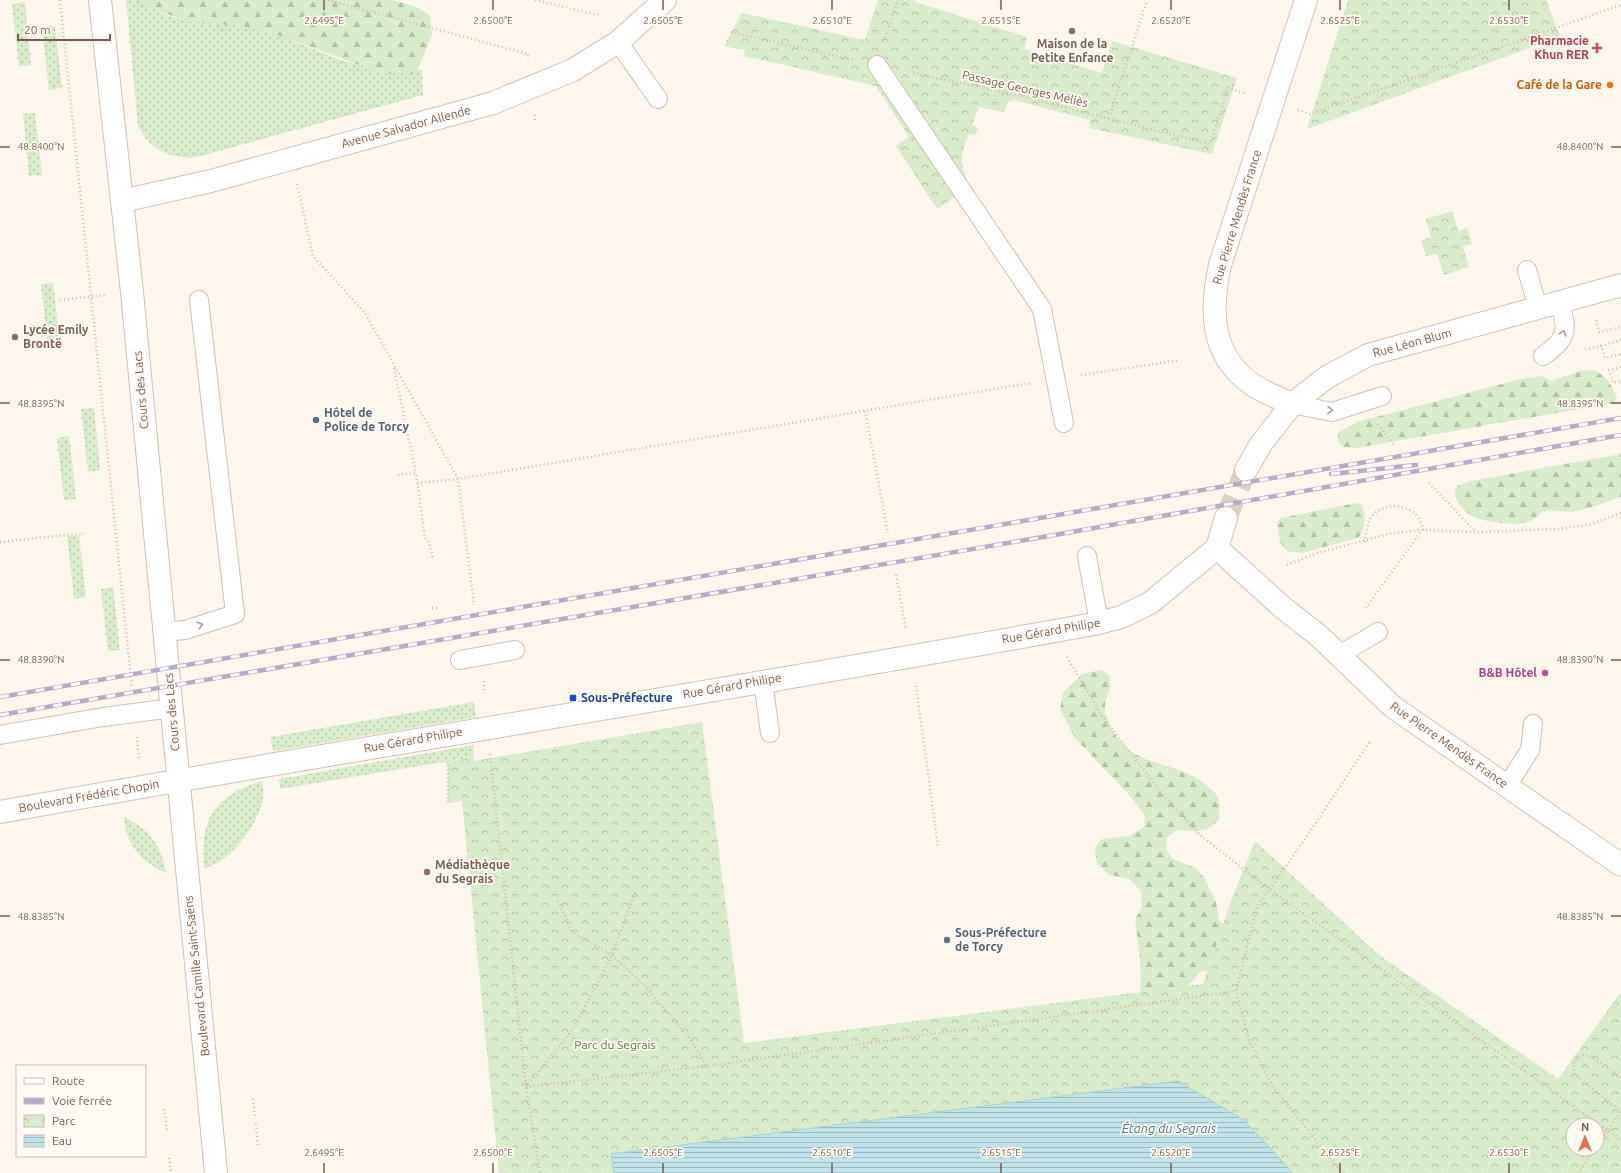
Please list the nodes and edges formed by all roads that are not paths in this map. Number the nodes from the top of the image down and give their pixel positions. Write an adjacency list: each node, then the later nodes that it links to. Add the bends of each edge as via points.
1 (100, 0): 7 (street, Cours des Lacs)
2 (665, 0): 4 (street, Avenue Salvador Allende)
3 (1306, 0): 15 (street, Rue Pierre Mendès France, via 1220,265 1213,307 1219,343 1228,360 1253,385)
4 (618, 42): 6 (lane); 7 (street, Avenue Salvador Allende, via 573,70 493,103 211,181)
5 (877, 65): 16 (lane, via 1042,309)
6 (658, 99)
7 (122, 200): 22 (street, Cours des Lacs)
8 (1526, 270): 12 (lane)
9 (1621, 285): 11 (street, Rue Léon Blum)
10 (199, 300): 22 (lane, one-way to 10, via 185,630 235,614)
11 (1560, 303): 12 (street, Rue Léon Blum); 13 (lane, one-way to 11, via 1560,344 1566,325)
12 (1538, 308): 15 (street, Rue Léon Blum, via 1368,355 1320,382)
13 (1544, 356)
14 (1382, 396): 15 (lane, one-way to 14, via 1332,412)
15 (1292, 404): 17 (street, Rue Léon Blum, via 1261,444)
16 (1064, 423)
17 (1246, 470)
18 (1226, 518): 19 (street)
19 (1217, 548): 21 (street, Rue Gérard Philipe, via 1150,603 1121,617); 25 (street, Rue Pierre Mendès France)
20 (1087, 556): 21 (lane)
21 (1099, 623): 27 (street, Rue Gérard Philipe)
22 (164, 632): 28 (street, Cours des Lacs)
23 (1378, 632): 25 (lane)
24 (515, 650): 26 (lane)
25 (1339, 655): 33 (street, Rue Pierre Mendès France, via 1393,707)
26 (460, 660)
27 (763, 681): 30 (lane); 32 (street, Rue Gérard Philipe)
28 (172, 708): 31 (lane); 32 (street, Cours des Lacs)
29 (1533, 724): 33 (lane, via 1530,750)
30 (770, 732)
31 (0, 735)
32 (178, 780): 34 (street, Boulevard Frédéric Chopin); 36 (street, Boulevard Camille Saint-Saëns)
33 (1507, 786): 35 (street, Rue Pierre Mendès France)
34 (0, 812)
35 (1621, 865)
36 (216, 1173)

